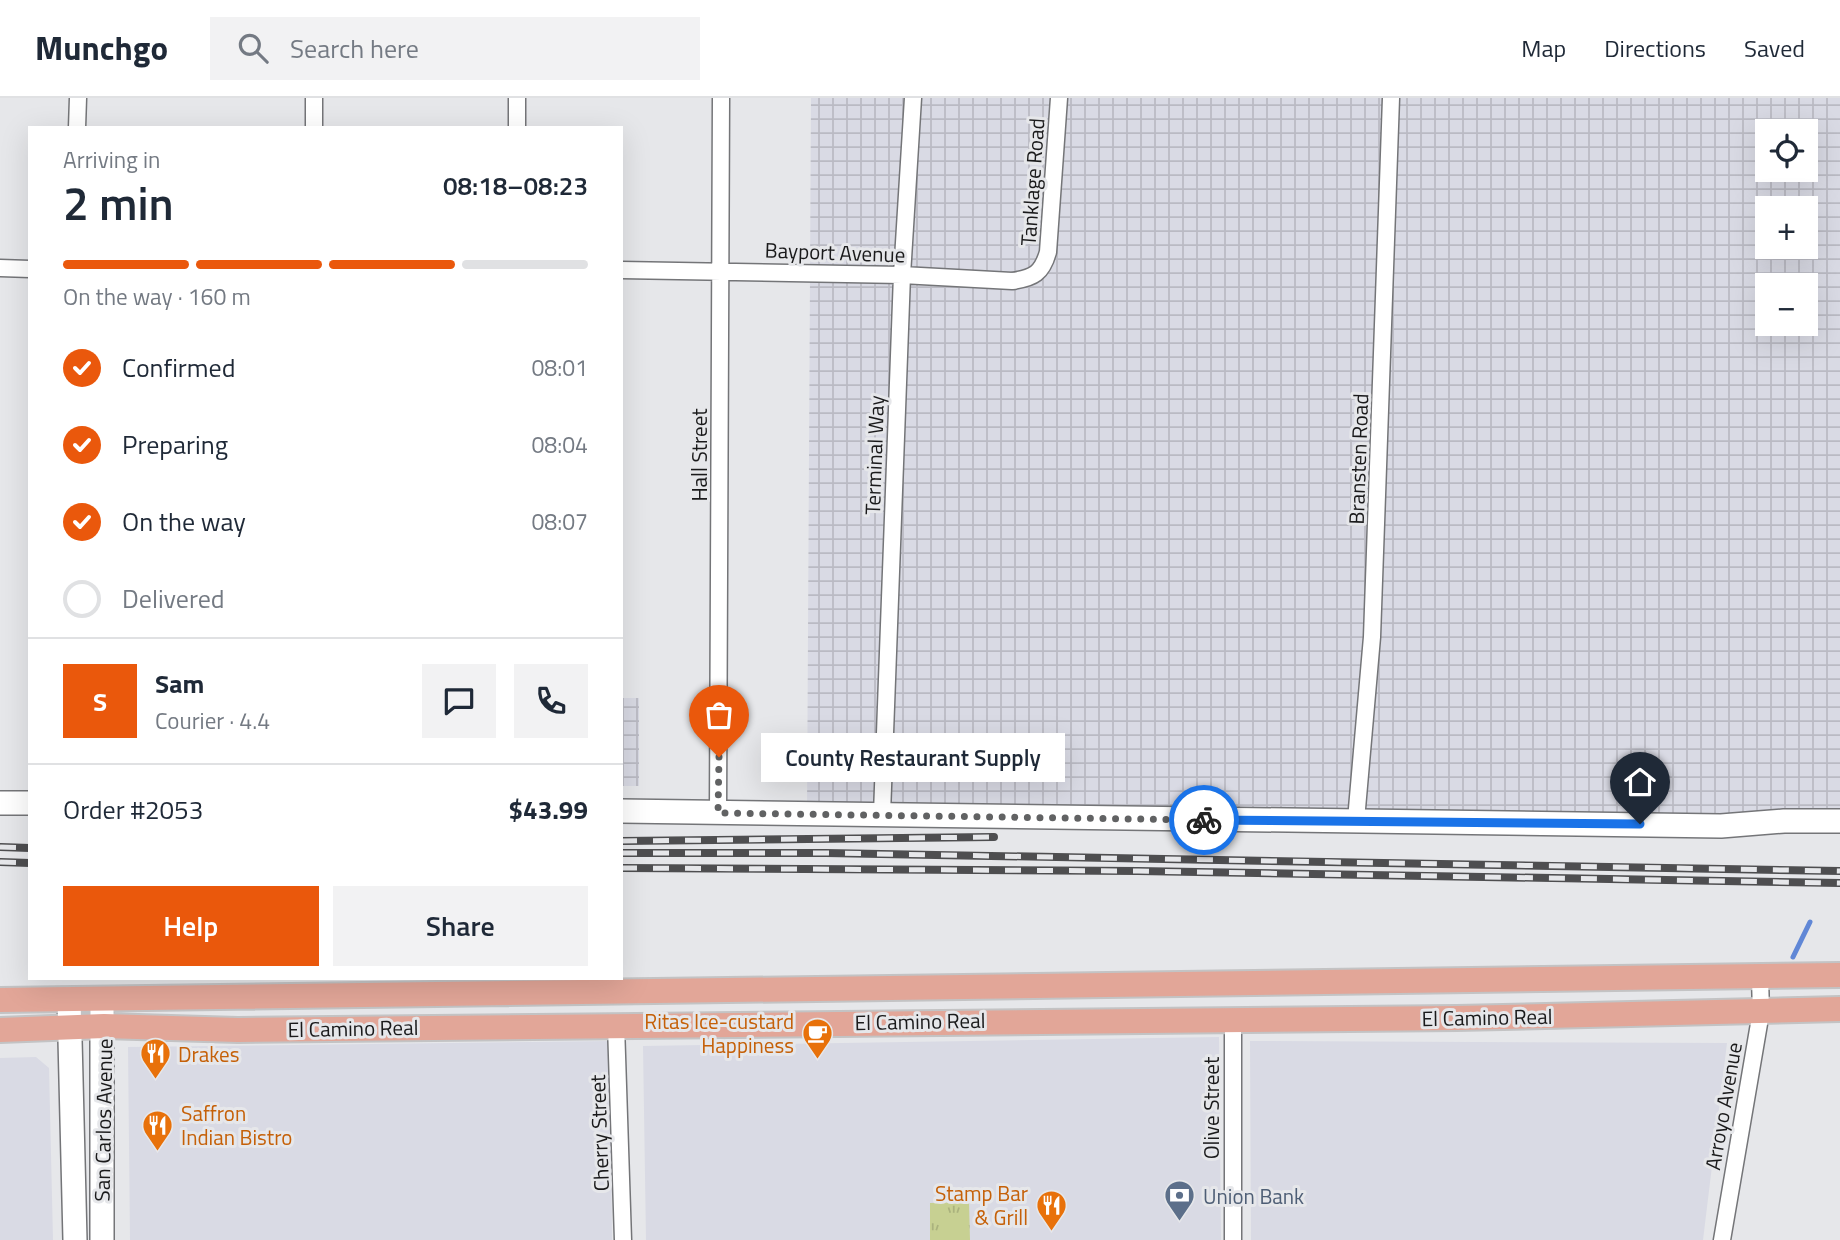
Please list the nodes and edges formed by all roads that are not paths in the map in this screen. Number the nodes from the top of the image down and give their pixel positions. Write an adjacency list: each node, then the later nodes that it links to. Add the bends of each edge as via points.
1 (78, 98): 8 (street)
2 (314, 98): 9 (street)
3 (517, 98): 10 (street)
4 (721, 98): 14 (street, Hall Street)
5 (913, 98): 16 (street, Terminal Way)
6 (1059, 98): 13 (street, Tanklage Road)
7 (1391, 98): 22 (street, Bransten Road, via 1372,637)
8 (77, 126)
9 (314, 126)
10 (517, 126)
11 (0, 268): 12 (street)
12 (28, 269)
13 (1044, 269): 16 (street, Bayport Avenue, via 1030,279 1012,281)
14 (720, 270): 15 (street, Bayport Avenue); 16 (street, Bayport Avenue); 20 (street, Hall Street)
15 (623, 271)
16 (902, 275): 21 (street, Terminal Way)
17 (0, 803): 18 (main road)
18 (28, 803)
19 (623, 811): 20 (main road)
20 (718, 813): 21 (main road)
21 (882, 814): 22 (main road)
22 (1356, 820): 23 (main road, via 1721,826)
23 (1840, 821)
24 (1840, 975): 25 (main road, El Camino Real)
25 (1760, 978): 26 (main road, El Camino Real); 32 (street, Arroyo Avenue)
26 (1368, 983): 27 (main road, El Camino Real); 33 (main road, via 1340,998 1256,998 1244,1002)
27 (621, 992): 29 (main road, El Camino Real); 34 (main road)
28 (69, 999): 29 (main road, El Camino Real); 30 (main road, El Camino Real); 36 (main road, San Carlos Avenue)
29 (102, 999): 35 (main road, San Carlos Avenue)
30 (0, 1000)
31 (1840, 1009): 32 (main road, El Camino Real)
32 (1760, 1012): 33 (main road, El Camino Real); 42 (street, Arroyo Avenue)
33 (1233, 1018): 34 (main road, El Camino Real); 41 (street, Olive Street)
34 (616, 1025): 35 (main road, El Camino Real, via 238,1030); 40 (street, Cherry Street)
35 (104, 1026): 36 (main road, El Camino Real); 39 (main road, San Carlos Avenue)
36 (70, 1028): 37 (main road, El Camino Real); 38 (main road, San Carlos Avenue)
37 (0, 1030)
38 (75, 1240)
39 (102, 1240)
40 (624, 1240)
41 (1233, 1240)
42 (1722, 1240)

